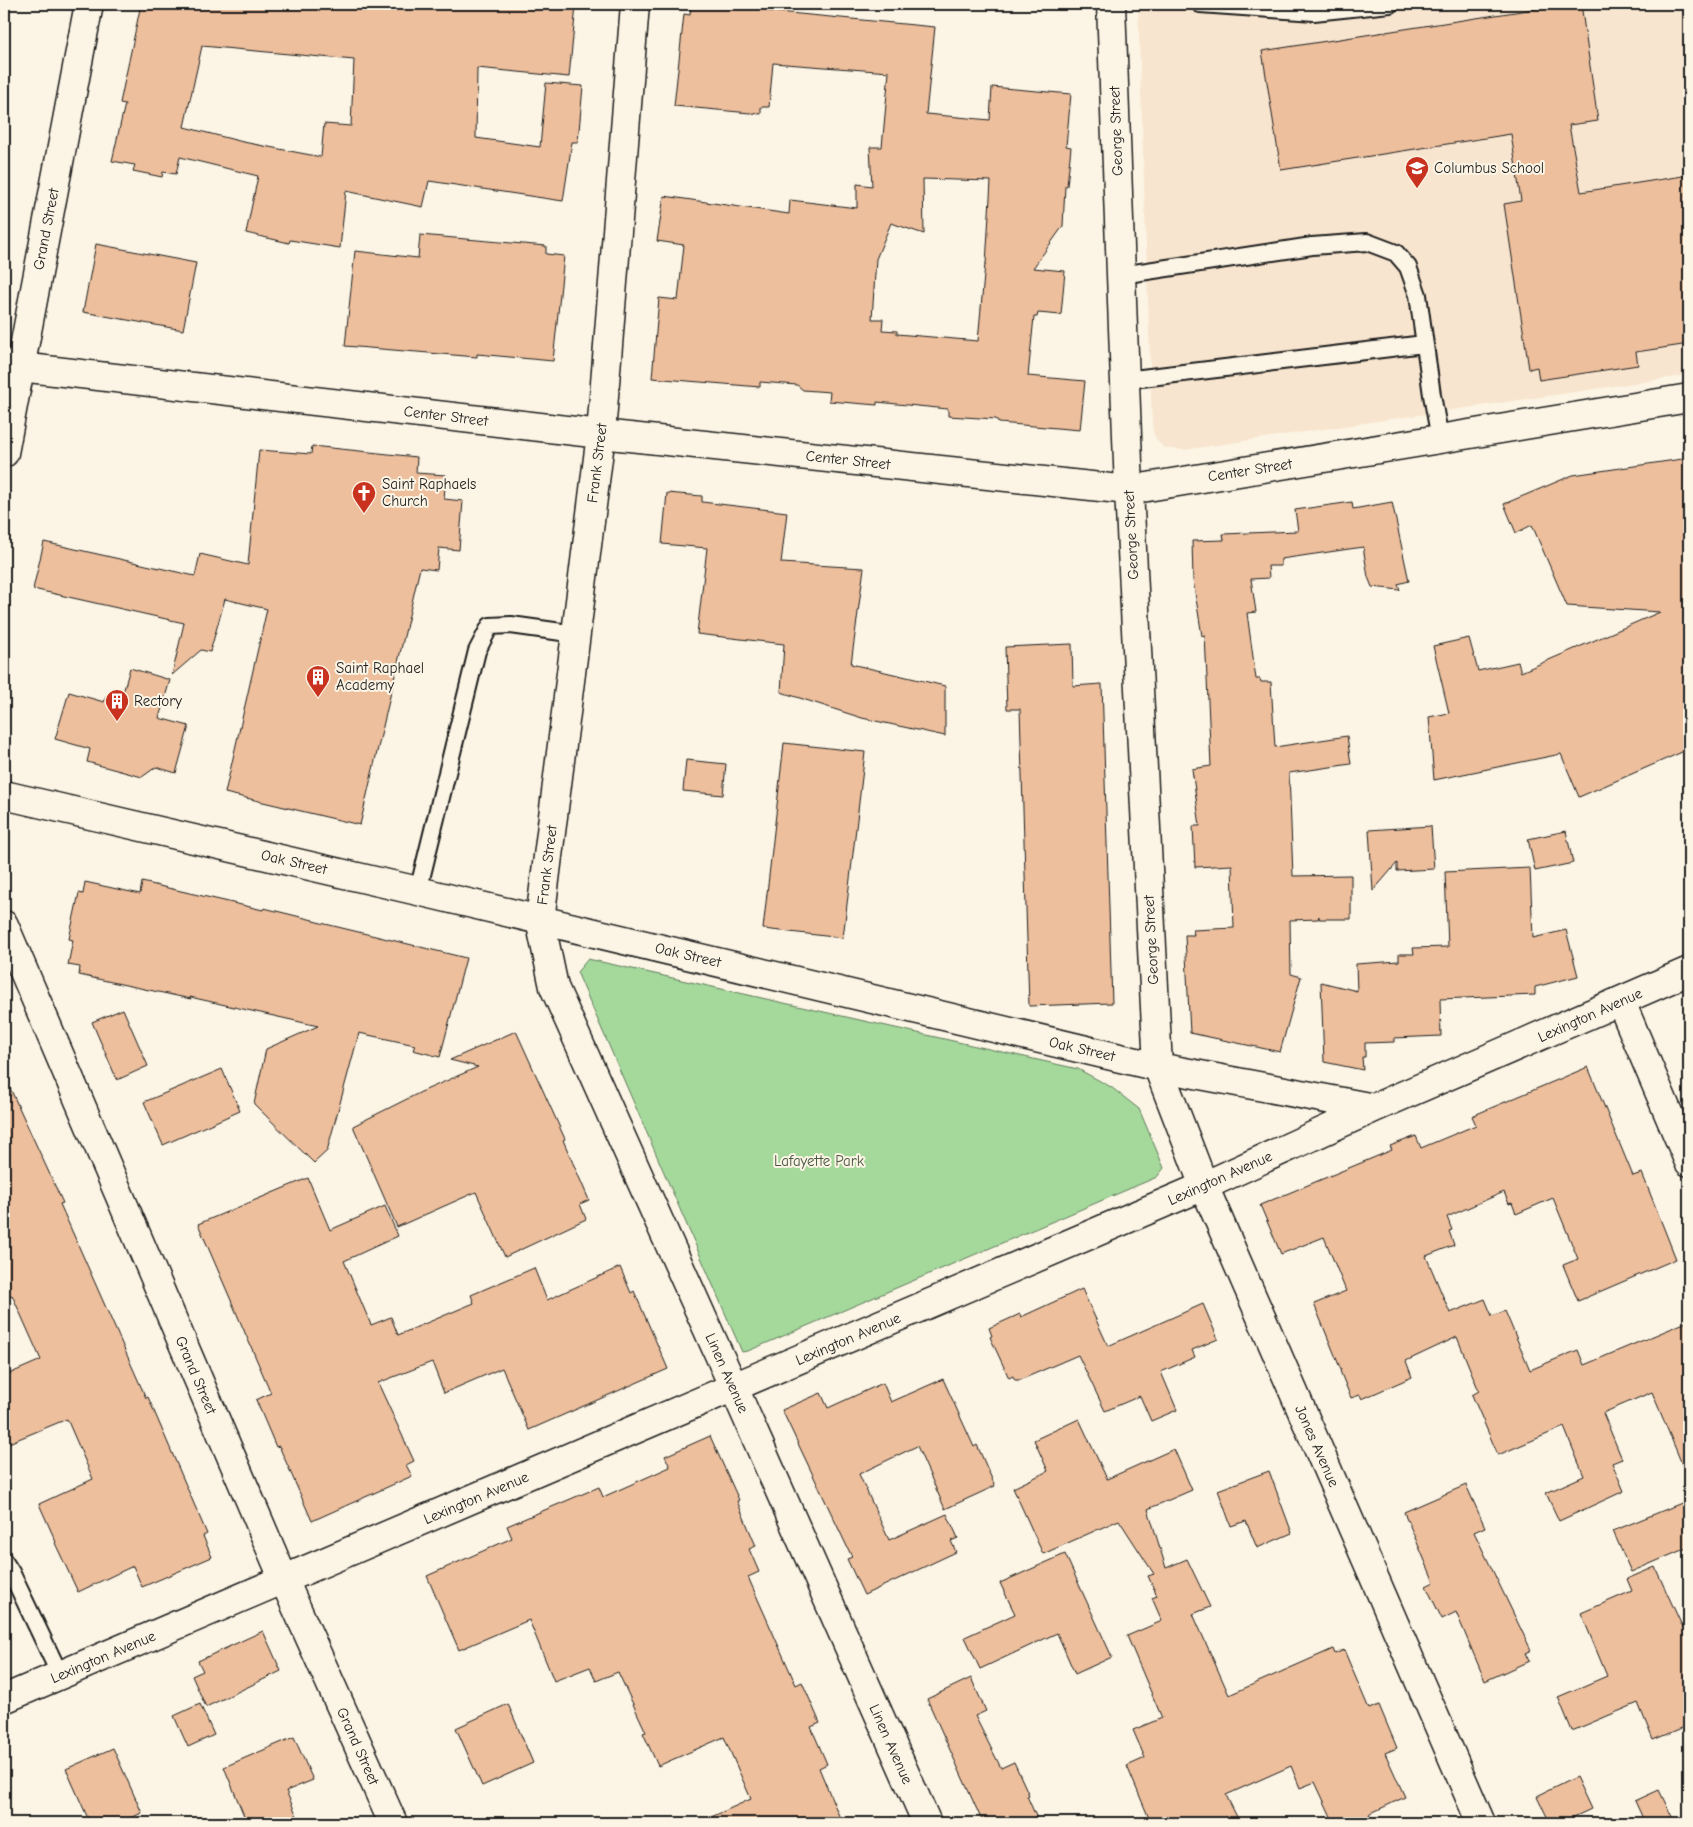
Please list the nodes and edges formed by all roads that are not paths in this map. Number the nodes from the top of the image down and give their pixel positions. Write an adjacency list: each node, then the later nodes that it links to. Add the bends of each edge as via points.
1 (89, 4): 8 (street, Grand Street)
2 (635, 4): 11 (street, Frank Street)
3 (1111, 4): 6 (street, George Street)
4 (1200, 4): 5 (lane, via 1314,12)
5 (1390, 4)
6 (1121, 276): 7 (lane, via 1312,246 1367,242 1396,253 1408,267 1418,295); 9 (street, George Street)
7 (1424, 344): 9 (lane); 12 (lane)
8 (12, 365): 11 (street, Center Street); 13 (street, Grand Street)
9 (1125, 380): 14 (street, George Street)
10 (1689, 398): 12 (street, Center Street)
11 (601, 434): 14 (street, Center Street); 15 (street, Frank Street)
12 (1440, 439): 14 (street, Center Street)
13 (4, 453)
14 (1129, 490): 22 (street, George Street)
15 (576, 634): 17 (lane, via 511,625 490,626 477,651); 18 (street, Frank Street)
16 (4, 795): 17 (street, Oak Street)
17 (418, 891): 18 (street, Oak Street)
18 (540, 920): 22 (street, Oak Street); 26 (street, Linen Avenue, via 554,987)
19 (4, 925): 28 (street, Grand Street)
20 (1689, 971): 21 (street, Lexington Avenue)
21 (1621, 1002): 23 (street, Lexington Avenue); 24 (street)
22 (1158, 1067): 23 (street, Oak Street); 25 (street, Jones Avenue)
23 (1374, 1108): 25 (street, Lexington Avenue)
24 (1689, 1162)
25 (1204, 1186): 26 (street, Lexington Avenue); 33 (street, Jones Avenue)
26 (734, 1388): 28 (street, Lexington Avenue); 32 (street, Linen Avenue)
27 (4, 1562): 29 (lane)
28 (284, 1580): 29 (street, Lexington Avenue); 31 (street, Grand Street)
29 (60, 1675): 30 (street, Lexington Avenue)
30 (4, 1699)
31 (393, 1823)
32 (926, 1823)
33 (1481, 1823)

